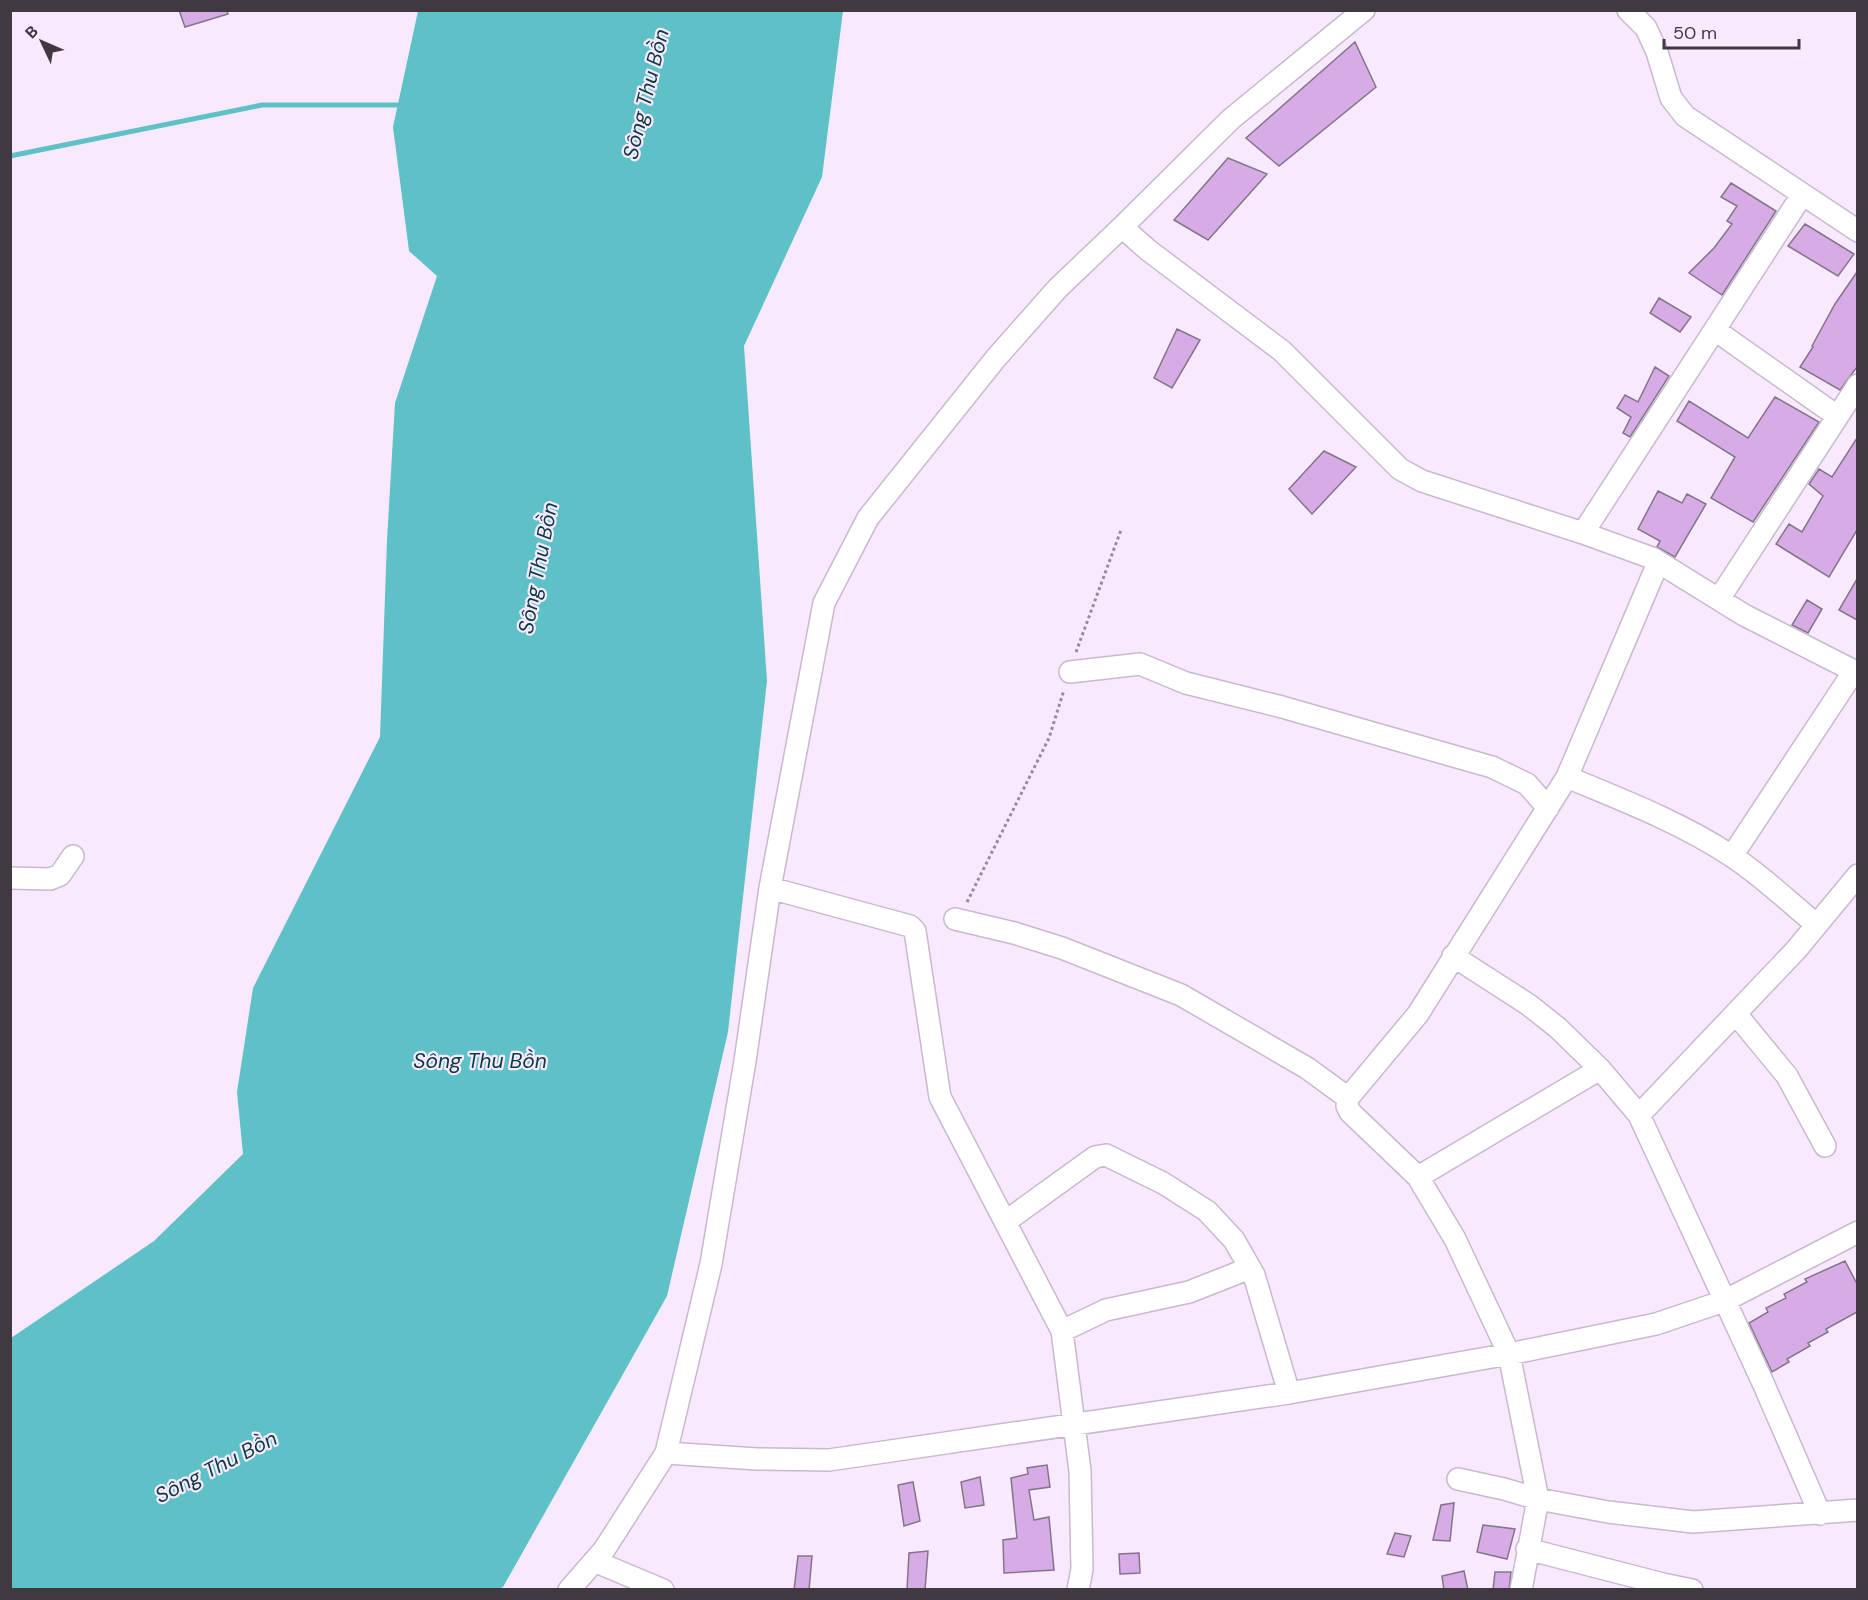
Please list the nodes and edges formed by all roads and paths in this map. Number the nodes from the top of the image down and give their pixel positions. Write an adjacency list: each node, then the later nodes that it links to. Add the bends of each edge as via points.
1 (1364, 10): 4 (street, via 1231,119)
2 (1629, 10): 3 (street, via 1646,28 1671,98 1685,116)
3 (1802, 195): 5 (street); 6 (street)
4 (1122, 227): 10 (street, via 1282,351 1400,469 1422,481); 21 (street, via 1058,288 996,358 868,518 824,603)
5 (1857, 231)
6 (1715, 330): 8 (street); 10 (street)
7 (1857, 385): 8 (street)
8 (1837, 416): 12 (street)
9 (1121, 530): 13 (path)
10 (1583, 533): 11 (street)
11 (1658, 562): 12 (street); 15 (street)
12 (1719, 599): 14 (street)
13 (1070, 672): 16 (street, via 1140,664 1186,682 1492,767 1527,784); 22 (path, via 1049,738)
14 (1856, 672): 18 (street)
15 (1567, 777): 16 (street); 18 (street, via 1687,830)
16 (1548, 808): 24 (street)
17 (73, 856): 20 (street, via 60,875 50,879)
18 (1732, 856): 23 (street)
19 (1857, 875): 23 (street)
20 (10, 879)
21 (770, 888): 31 (street, via 907,925 915,931 940,1097); 39 (street, via 711,1264)
22 (955, 919): 27 (street, via 1062,948 1181,995 1308,1068)
23 (1816, 925): 25 (street)
24 (1453, 956): 26 (street, via 1530,1005); 27 (street, via 1418,1014)
25 (1736, 1014): 28 (street); 29 (street, via 1787,1076)
26 (1600, 1069): 28 (street); 30 (street)
27 (1348, 1098): 30 (street, via 1350,1112)
28 (1639, 1115): 34 (street)
29 (1825, 1146)
30 (1418, 1177): 36 (street, via 1455,1239)
31 (1005, 1222): 33 (street, via 1095,1157 1106,1155 1163,1183 1207,1211 1234,1240); 35 (street)
32 (1857, 1232): 34 (street)
33 (1251, 1268): 35 (street, via 1189,1292 1106,1310); 37 (street)
34 (1724, 1301): 36 (street, via 1656,1324); 43 (street)
35 (1062, 1330): 38 (street)
36 (1509, 1354): 37 (street); 41 (street)
37 (1289, 1393): 38 (street)
38 (1073, 1425): 39 (street, via 829,1460); 48 (street, via 1080,1472 1082,1569)
39 (666, 1453): 45 (street)
40 (1458, 1479): 41 (street)
41 (1538, 1499): 43 (street, via 1692,1522); 44 (street)
42 (1857, 1510): 43 (street)
43 (1820, 1514)
44 (1527, 1549): 49 (street); 50 (street)
45 (594, 1562): 46 (street); 47 (street)
46 (569, 1590)
47 (663, 1590)
48 (1078, 1590)
49 (1521, 1590)
50 (1692, 1590)

